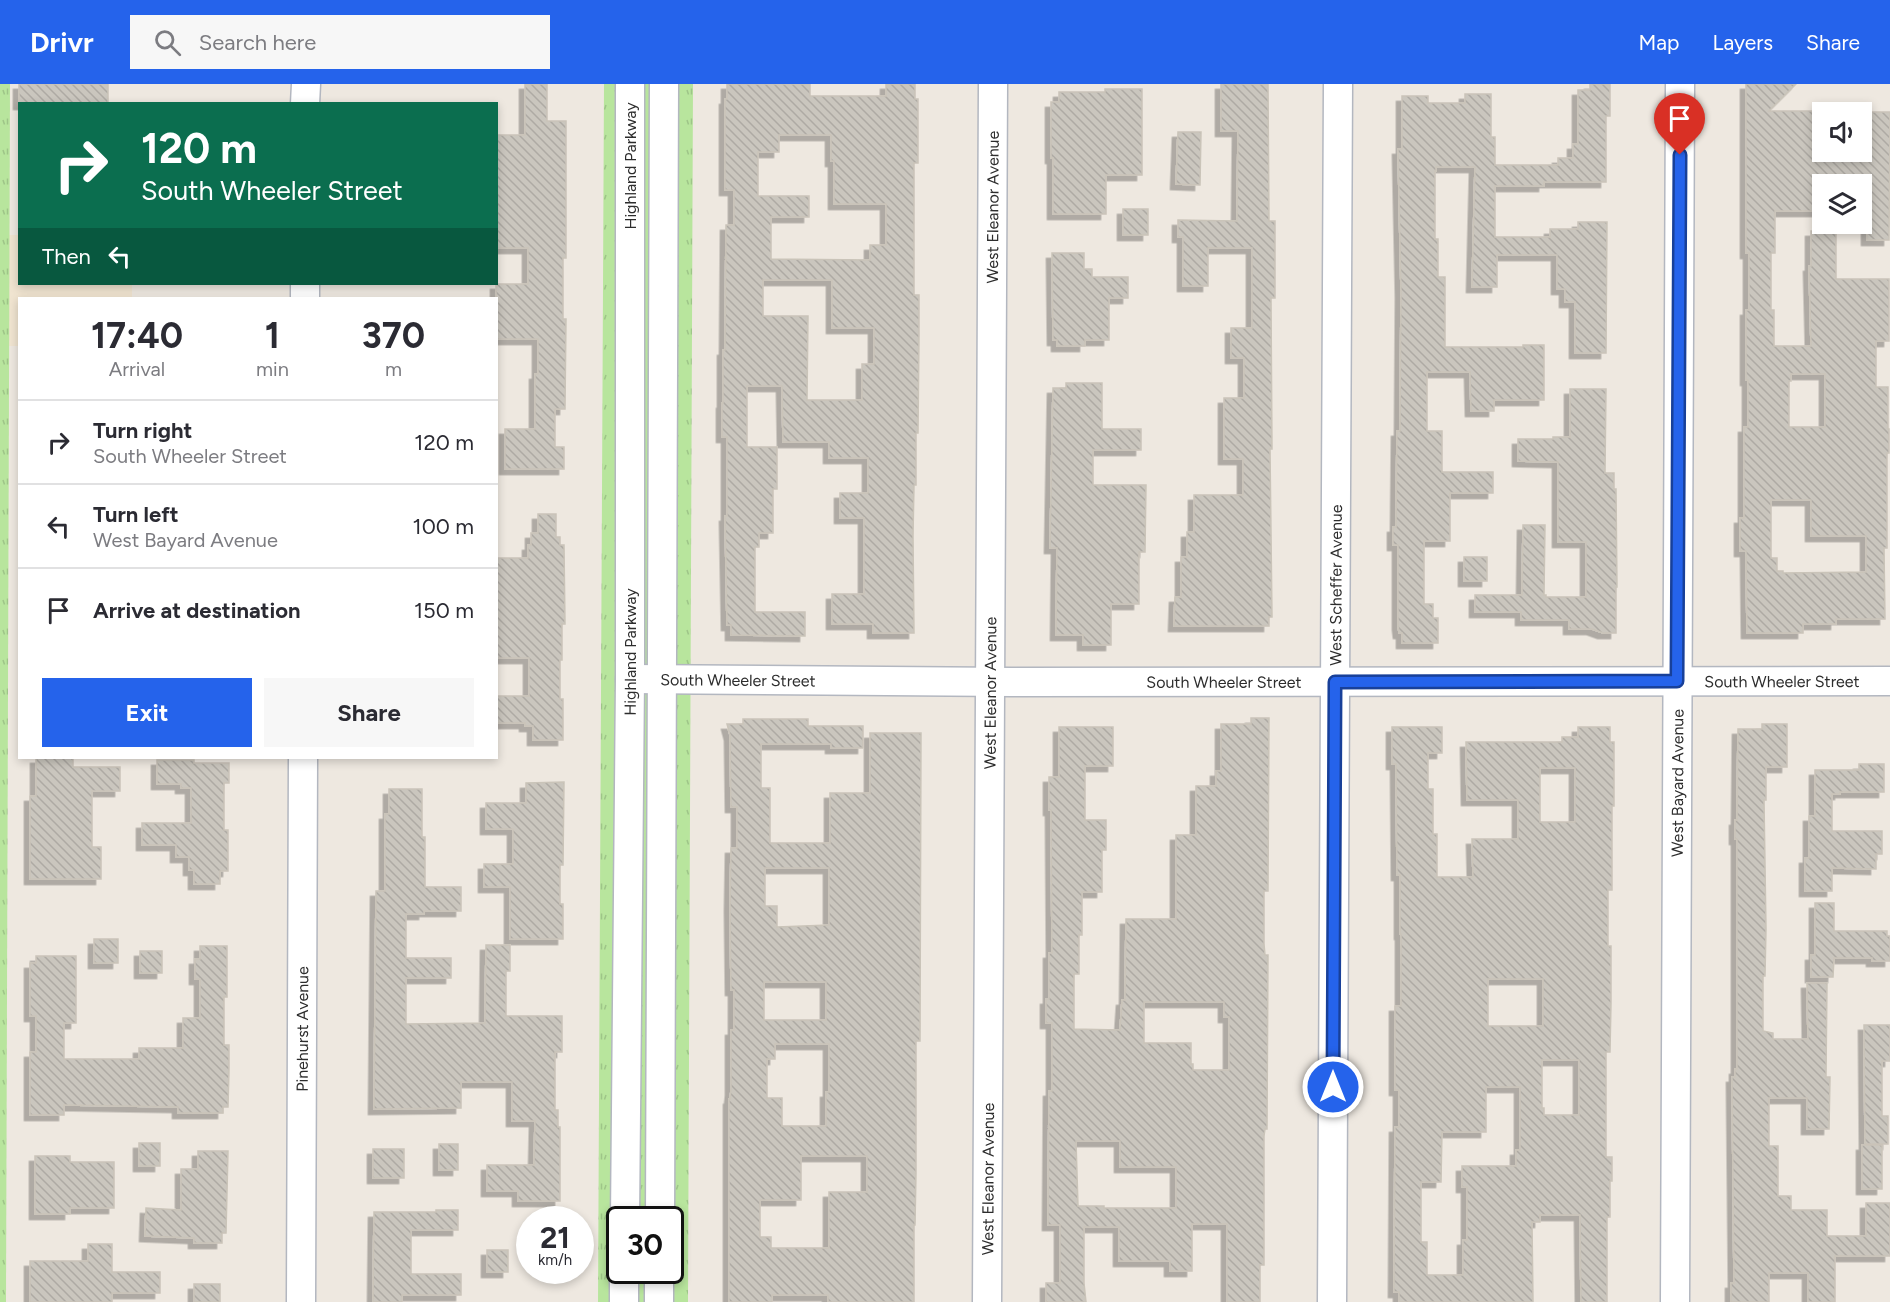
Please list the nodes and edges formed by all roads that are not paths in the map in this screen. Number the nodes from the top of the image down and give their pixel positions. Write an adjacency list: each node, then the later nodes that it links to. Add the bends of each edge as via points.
1 (306, 84): 7 (street)
2 (630, 84): 8 (street, Highland Parkway)
3 (664, 84): 9 (street, Highland Parkway)
4 (993, 84): 12 (street, West Eleanor Avenue)
5 (1338, 84): 13 (street, West Scheffer Avenue)
6 (1680, 84): 10 (street, West Bayard Avenue)
7 (306, 102)
8 (630, 679): 9 (street, South Wheeler Street); 15 (street, Highland Parkway)
9 (662, 679): 12 (street, South Wheeler Street); 16 (street, Highland Parkway)
10 (1677, 681): 11 (street, South Wheeler Street); 13 (street, South Wheeler Street); 24 (street, West Bayard Avenue)
11 (1890, 681)
12 (990, 682): 13 (street, South Wheeler Street); 22 (street, West Eleanor Avenue)
13 (1335, 682): 23 (street, West Scheffer Avenue)
14 (303, 759): 19 (street, Pinehurst Avenue)
15 (625, 1206)
16 (660, 1206)
17 (624, 1284): 20 (street)
18 (659, 1284): 21 (street)
19 (301, 1302)
20 (624, 1302)
21 (659, 1302)
22 (987, 1302)
23 (1332, 1302)
24 (1675, 1302)

